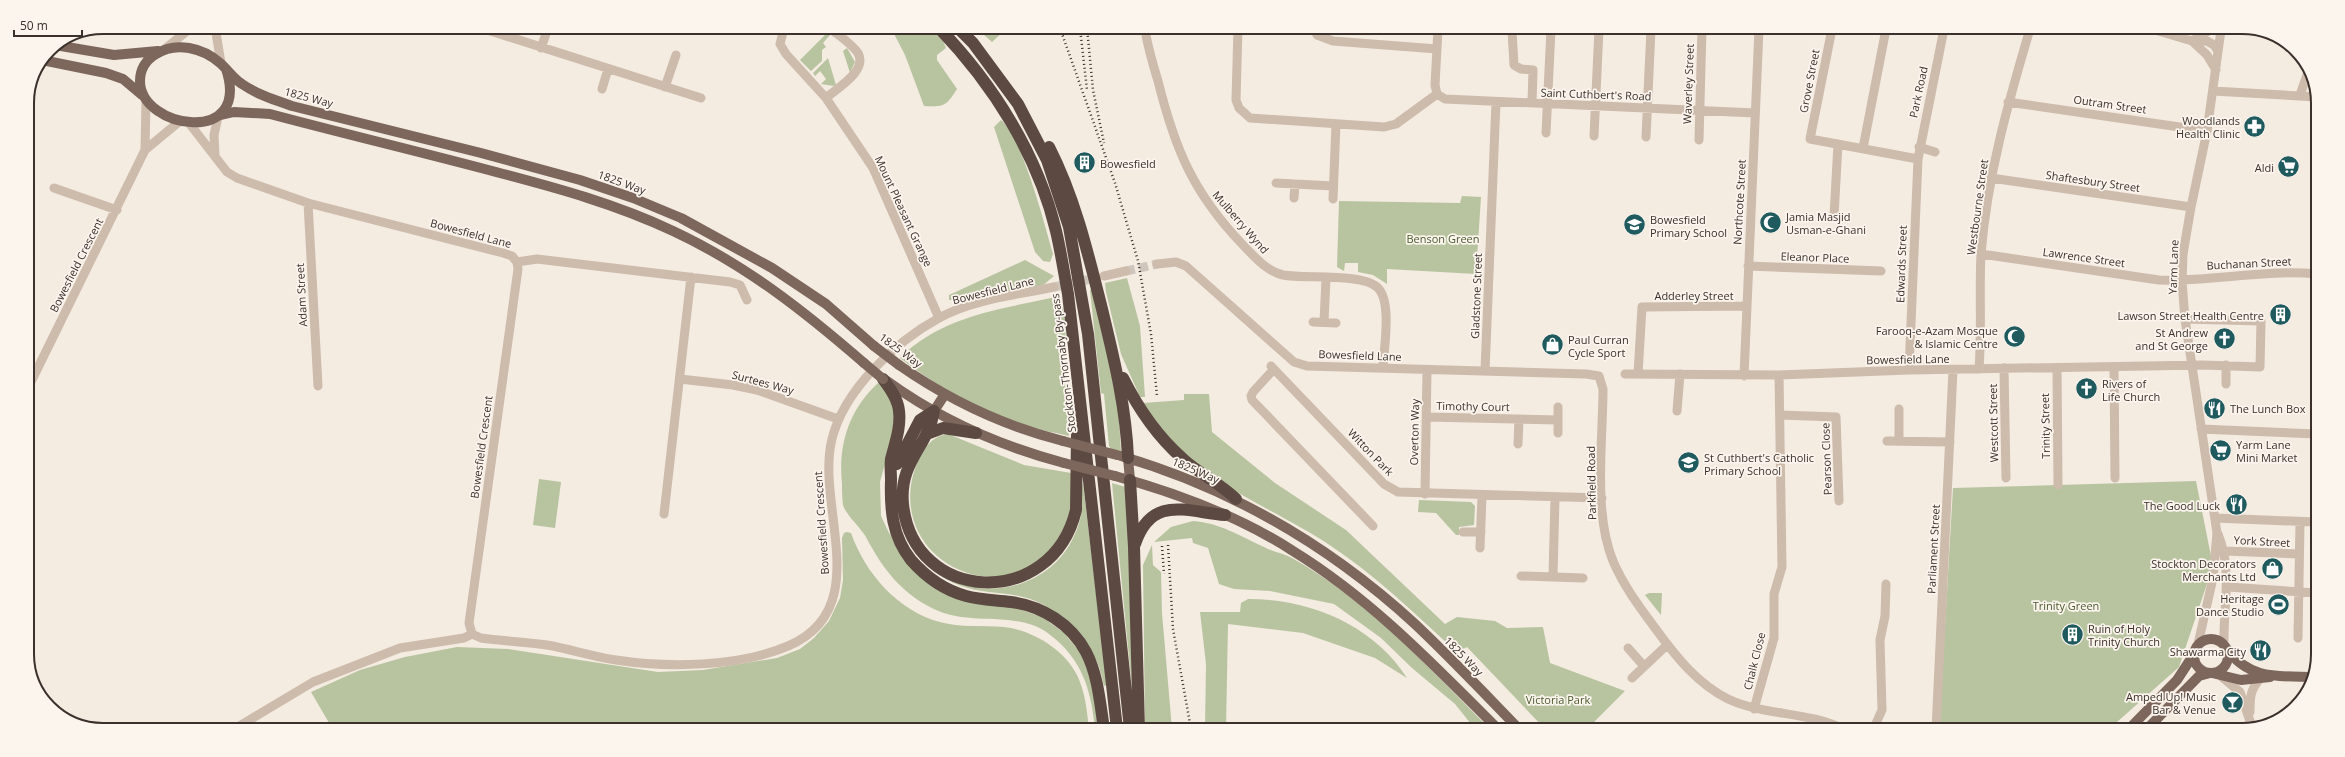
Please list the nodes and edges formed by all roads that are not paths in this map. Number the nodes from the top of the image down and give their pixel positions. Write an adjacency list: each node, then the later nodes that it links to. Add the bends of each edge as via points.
1 (183, 34): 30 (street)
2 (216, 34): 34 (street)
3 (497, 34): 28 (street)
4 (546, 34): 28 (street)
5 (782, 34): 46 (street, Mount Pleasant Grange, via 780,44 786,54)
6 (837, 34): 46 (street, via 857,52 859,64 855,73)
7 (945, 34): 109 (highway, Stockton-Thornaby By-pass, via 961,51 1003,107 1034,166 1056,230 1068,294)
8 (964, 34): 50 (highway)
9 (1146, 34): 91 (street, Mulberry Wynd, via 1174,140 1204,199 1236,239 1264,266 1286,275)
10 (1238, 34): 58 (street, via 1236,100 1245,115 1258,120)
11 (1318, 34): 29 (street, via 1333,41)
12 (1438, 34): 29 (street)
13 (1512, 34): 49 (street, via 1514,65 1521,69 1533,70)
14 (1551, 34): 51 (street)
15 (1599, 34): 52 (street)
16 (1651, 34): 53 (street)
17 (1702, 34): 54 (street, Waverley Street)
18 (1759, 34): 55 (street, Northcote Street)
19 (1831, 34): 64 (street, Grove Street, via 1810,139)
20 (1885, 34): 66 (street)
21 (1943, 34): 65 (street, Park Road)
22 (2028, 34): 48 (street, Westbourne Street)
23 (2168, 34): 26 (street)
24 (2203, 34): 26 (street)
25 (2220, 34): 31 (street, Yarm Lane)
26 (2192, 41): 31 (street, via 2207,41); 36 (street, via 2207,55)
27 (64, 47): 30 (main road, via 114,55)
28 (541, 48): 35 (street)
29 (1437, 49): 41 (street)
30 (163, 50): 34 (main road, via 189,48 202,51); 44 (main road, via 144,65 140,75)
31 (2218, 51): 36 (street, Yarm Lane)
32 (676, 56): 38 (street)
33 (49, 61): 44 (main road, via 123,79)
34 (223, 66): 56 (main road, via 231,92 228,105); 125 (main road, 1825 Way, bridge, via 241,83 263,97 572,178 681,218 793,281 826,304 899,365)
35 (608, 69): 38 (street); 39 (street)
36 (2216, 70): 40 (street, Yarm Lane)
37 (2306, 77): 42 (street)
38 (665, 87): 45 (street)
39 (602, 88)
40 (2213, 91): 42 (street); 59 (street, Yarm Lane)
41 (1437, 94): 47 (street, Saint Cuthbert's Road, via 1445,99); 58 (street, via 1396,124 1384,127)
42 (2300, 95): 43 (street)
43 (2311, 96)
44 (144, 98): 57 (main road, via 163,113); 67 (street, Bowesfield Crescent)
45 (701, 98)
46 (826, 98): 96 (street, Mount Pleasant Grange, via 873,168)
47 (1496, 102): 49 (street, Saint Cuthbert's Road); 113 (street, Gladstone Street)
48 (2008, 102): 59 (street, Outram Street); 71 (street, Westbourne Street)
49 (1532, 103): 51 (street, Saint Cuthbert's Road)
50 (1018, 104): 101 (highway, via 1036,123 1057,164 1084,234); 193 (highway, via 1047,160 1069,227 1088,334)
51 (1547, 104): 52 (street, Saint Cuthbert's Road); 60 (street)
52 (1596, 106): 53 (street, Saint Cuthbert's Road); 61 (street)
53 (1648, 108): 54 (street, Saint Cuthbert's Road); 62 (street)
54 (1699, 111): 55 (street, Saint Cuthbert's Road); 63 (street, Waverley Street)
55 (1755, 113): 85 (street, Northcote Street)
56 (220, 116): 57 (main road, via 203,123); 69 (street, via 214,135); 122 (main road, bridge, via 234,112 270,114 572,192 630,212 675,231 745,271 804,312)
57 (185, 122): 67 (street, Bowesfield Crescent); 69 (street, Bowesfield Lane)
58 (1336, 124): 74 (street)
59 (2207, 131): 79 (street, Yarm Lane)
60 (1546, 133)
61 (1594, 136)
62 (1646, 138)
63 (1699, 140)
64 (1838, 144): 66 (street); 81 (street)
65 (1919, 147): 68 (street); 70 (street, Park Road)
66 (1863, 148): 70 (street)
67 (145, 150): 80 (street, Bowesfield Crescent)
68 (1935, 152)
69 (215, 156): 78 (street, Bowesfield Lane, via 227,172 237,178)
70 (1918, 160): 111 (street, Edwards Street)
71 (1991, 178): 79 (street, Shaftesbury Street); 82 (street, Westbourne Street)
72 (1276, 183): 73 (street)
73 (1295, 184): 74 (street); 76 (street)
74 (1333, 186): 77 (street)
75 (54, 188): 80 (street)
76 (1294, 198)
77 (1332, 199)
78 (308, 203): 83 (street, Bowesfield Lane, via 503,253 512,256); 124 (street, Adam Street)
79 (2191, 207): 92 (street, Yarm Lane, via 2183,254)
80 (117, 210): 118 (street, Bowesfield Crescent)
81 (1834, 216)
82 (1981, 254): 92 (street, Lawrence Street, via 2159,280); 106 (street, Westbourne Street, via 1982,326)
83 (517, 262): 90 (street, Bowesfield Lane, via 537,259); 176 (street, Bowesfield Crescent, via 518,270 469,623)
84 (1157, 264): 104 (street, Bowesfield Lane, via 1176,262 1186,266 1294,362 1307,366)
85 (1748, 266): 87 (street, Eleanor Place); 95 (street, Northcote Street)
86 (1126, 271): 89 (street)
87 (1881, 271)
88 (2311, 274): 92 (street, Buchanan Street, via 2269,273)
89 (1104, 276)
90 (691, 278): 94 (street, Bowesfield Lane, via 740,285); 121 (street)
91 (1326, 278): 99 (street); 104 (street, Mulberry Wynd, via 1362,280 1372,283 1382,293 1385,309)
92 (2182, 281): 97 (street, Yarm Lane)
93 (1054, 287): 96 (street, Bowesfield Lane, via 962,307)
94 (747, 300)
95 (1746, 306): 115 (street, Adderley Street, via 1642,307); 120 (street, Northcote Street)
96 (939, 318): 132 (street, Bowesfield Crescent, via 904,341 878,366 848,400)
97 (2185, 319): 102 (street, Bowesfield Lane, via 2261,320 2260,367); 103 (street, Yarm Lane)
98 (1313, 322): 99 (street)
99 (1324, 322): 100 (street)
100 (1336, 323)
101 (1113, 357): 144 (highway, via 1124,407); 154 (highway, via 1134,401 1165,441 1183,459 1224,487)
102 (2226, 365): 103 (street, Bowesfield Lane); 123 (street)
103 (2192, 366): 105 (street, Bowesfield Lane); 135 (street, Yarm Lane)
104 (1383, 367): 110 (street, Bowesfield Lane)
105 (2114, 367): 108 (street, Bowesfield Lane); 146 (street)
106 (1979, 368): 107 (street, Bowesfield Lane); 112 (street, Bowesfield Lane)
107 (2004, 368): 108 (street, Bowesfield Lane); 145 (street, Westcott Street)
108 (2057, 368): 149 (street, Trinity Street)
109 (1077, 370): 138 (highway, via 1076,510 1063,544 1047,562 1027,575 993,583 969,581 942,568 920,548 907,521 903,492 904,480 912,457); 192 (highway, Stockton-Thornaby By-pass)
110 (1427, 370): 113 (street, Bowesfield Lane); 131 (street, Overton Way)
111 (1909, 370): 112 (street, Bowesfield Lane); 117 (street, Bowesfield Lane)
112 (1953, 370): 142 (street, Parliament Street)
113 (1484, 371): 119 (street, Bowesfield Lane)
114 (1625, 374): 115 (street, Bowesfield Lane)
115 (1638, 374): 116 (street, Bowesfield Lane)
116 (1680, 374): 120 (street, Bowesfield Lane); 129 (street)
117 (1779, 375): 120 (street, Bowesfield Lane); 130 (street, Chalk Close)
118 (34, 376)
119 (1599, 376): 153 (street, Parkfield Road, via 1603,389)
120 (1744, 376)
121 (680, 379): 132 (street, Surtees Way, via 757,390); 156 (street)
122 (884, 379): 128 (main road); 148 (highway, via 897,401 899,410 898,431 891,459)
123 (2226, 384)
124 (318, 386)
125 (945, 394): 128 (main road); 144 (main road, 1825 Way, bridge, via 986,415 1063,441)
126 (1558, 407): 134 (street)
127 (1899, 409): 141 (street)
128 (934, 411): 136 (main road); 138 (highway, via 932,426); 148 (highway, via 920,420 905,445)
129 (1677, 411)
130 (1780, 415): 155 (street, Pearson Close, via 1836,417); 188 (street, Chalk Close, via 1782,567 1774,594 1774,638)
131 (1427, 417): 133 (street, Timothy Court); 150 (street, Overton Way)
132 (838, 419): 176 (street, Bowesfield Crescent, via 831,441 829,463 837,551 836,587 829,608 819,624 789,646 731,660 691,664 641,663 548,645 481,638)
133 (1518, 419): 134 (street, Timothy Court); 143 (street, Timothy Court)
134 (1558, 420): 137 (street)
135 (2201, 429): 139 (street); 158 (street, Yarm Lane)
136 (976, 433): 138 (highway, via 943,428); 147 (main road, bridge, via 1031,454)
137 (1558, 433)
138 (927, 434)
139 (2311, 434)
140 (1886, 441): 141 (street)
141 (1898, 441): 142 (street)
142 (1950, 442): 199 (street, Parliament Street)
143 (1518, 444)
144 (1122, 456): 147 (main road); 154 (main road, 1825 Way, via 1176,473)
145 (2006, 478)
146 (2115, 478)
147 (1130, 480): 157 (main road); 165 (highway)
148 (891, 481): 191 (highway, via 890,501 894,526 910,558 921,571 935,582 967,596 1012,602 1038,609 1060,621 1074,634 1091,665)
149 (2058, 485)
150 (1425, 494): 151 (street, Witton Park); 161 (street, Witton Park, via 1398,492 1384,484 1273,367 1253,392 1252,400)
151 (1482, 496): 152 (street, Witton Park); 163 (street)
152 (1555, 497): 153 (street, Witton Park); 170 (street)
153 (1602, 498): 178 (street, Parkfield Road, via 1608,544 1618,571 1630,593)
154 (1236, 499): 196 (main road, 1825 Way, via 1293,531 1362,580 1415,624)
155 (1839, 501)
156 (664, 514)
157 (1225, 515): 165 (highway, via 1202,513 1189,508 1174,508 1160,512 1148,521 1139,533); 195 (main road, via 1294,551 1370,607 1408,639)
158 (2215, 518): 159 (street); 164 (street, Yarm Lane)
159 (2300, 522): 160 (street); 168 (street)
160 (2311, 522)
161 (1373, 526)
162 (1463, 532): 163 (street)
163 (1481, 532): 166 (street)
164 (2217, 533): 167 (street, Yarm Lane); 181 (street, Yarm Lane, via 2213,578)
165 (1134, 547): 194 (highway)
166 (1480, 548)
167 (2224, 551): 168 (street, York Street); 173 (street, Yarm Lane)
168 (2299, 554): 174 (street)
169 (1521, 576): 170 (street)
170 (1553, 577): 171 (street)
171 (1583, 578)
172 (1886, 584): 198 (street, via 1885,616 1880,640 1882,710)
173 (2228, 587): 174 (street); 179 (street, Yarm Lane)
174 (2298, 592): 175 (street); 177 (street)
175 (2311, 593)
176 (472, 634): 190 (street, via 464,638 400,648 313,682)
177 (2298, 638)
178 (1668, 645): 182 (street); 188 (street, Parkfield Road, via 1686,668 1706,685 1729,699)
179 (2225, 647): 181 (main road, via 2211,639); 183 (main road, via 2228,657 2226,664); 184 (main road, via 2234,660 2246,669)
180 (1628, 648): 182 (street)
181 (2196, 649): 183 (main road, via 2196,665); 200 (main road, via 2177,680)
182 (1643, 665): 186 (street)
183 (2215, 674): 187 (main road, via 2241,680); 189 (street, via 2240,692); 201 (main road, via 2199,676)
184 (2278, 676): 185 (main road); 187 (main road)
185 (2307, 677)
186 (1632, 678)
187 (2260, 679): 189 (street, via 2253,686 2250,696)
188 (1754, 709): 197 (street, Parkfield Road)
189 (2251, 722)
190 (244, 723)
191 (1103, 723)
192 (1116, 723)
193 (1129, 723)
194 (1139, 723)
195 (1492, 723)
196 (1513, 723)
197 (1825, 723)
198 (1876, 723)
199 (1936, 723)
200 (2135, 723)
201 (2153, 723)

